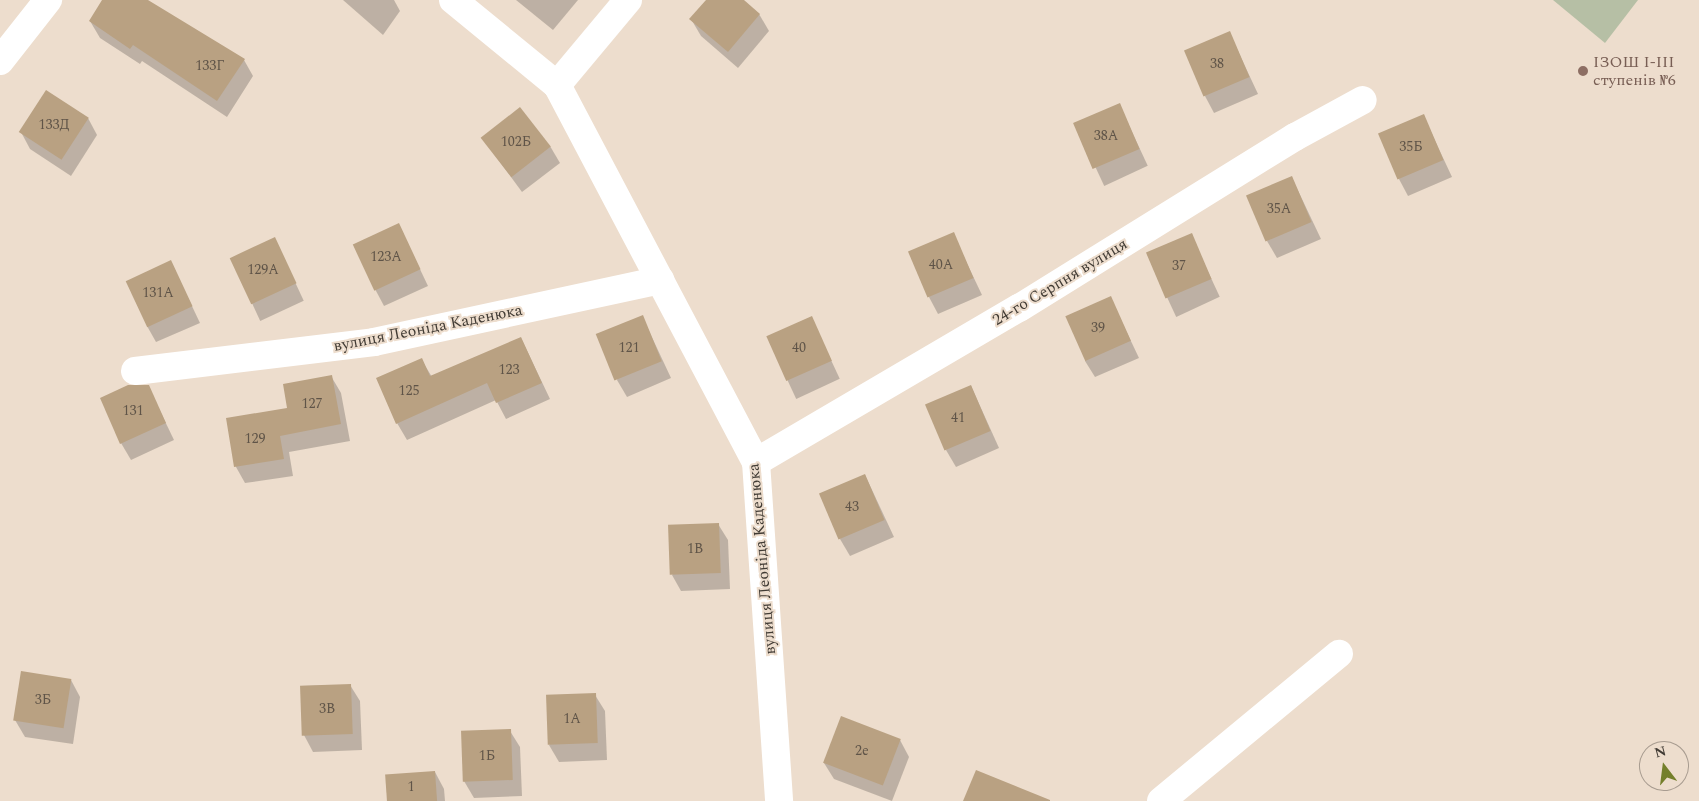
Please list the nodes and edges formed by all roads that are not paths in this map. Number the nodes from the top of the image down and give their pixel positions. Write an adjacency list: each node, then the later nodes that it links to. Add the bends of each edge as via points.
1 (48, 0): 4 (street)
2 (453, 0): 5 (street)
3 (628, 0): 5 (street)
4 (0, 61)
5 (556, 85): 7 (street, вулиця Леоніда Каденюка)
6 (1363, 100): 9 (street, 24-го Серпня вулиця, via 1295,137 1019,308)
7 (660, 280): 8 (street, вулиця Леоніда Каденюка, via 374,342); 9 (street, вулиця Леоніда Каденюка)
8 (135, 371)
9 (756, 462): 11 (street, вулиця Леоніда Каденюка)
10 (1339, 654): 12 (street)
11 (779, 801)
12 (1161, 801)

